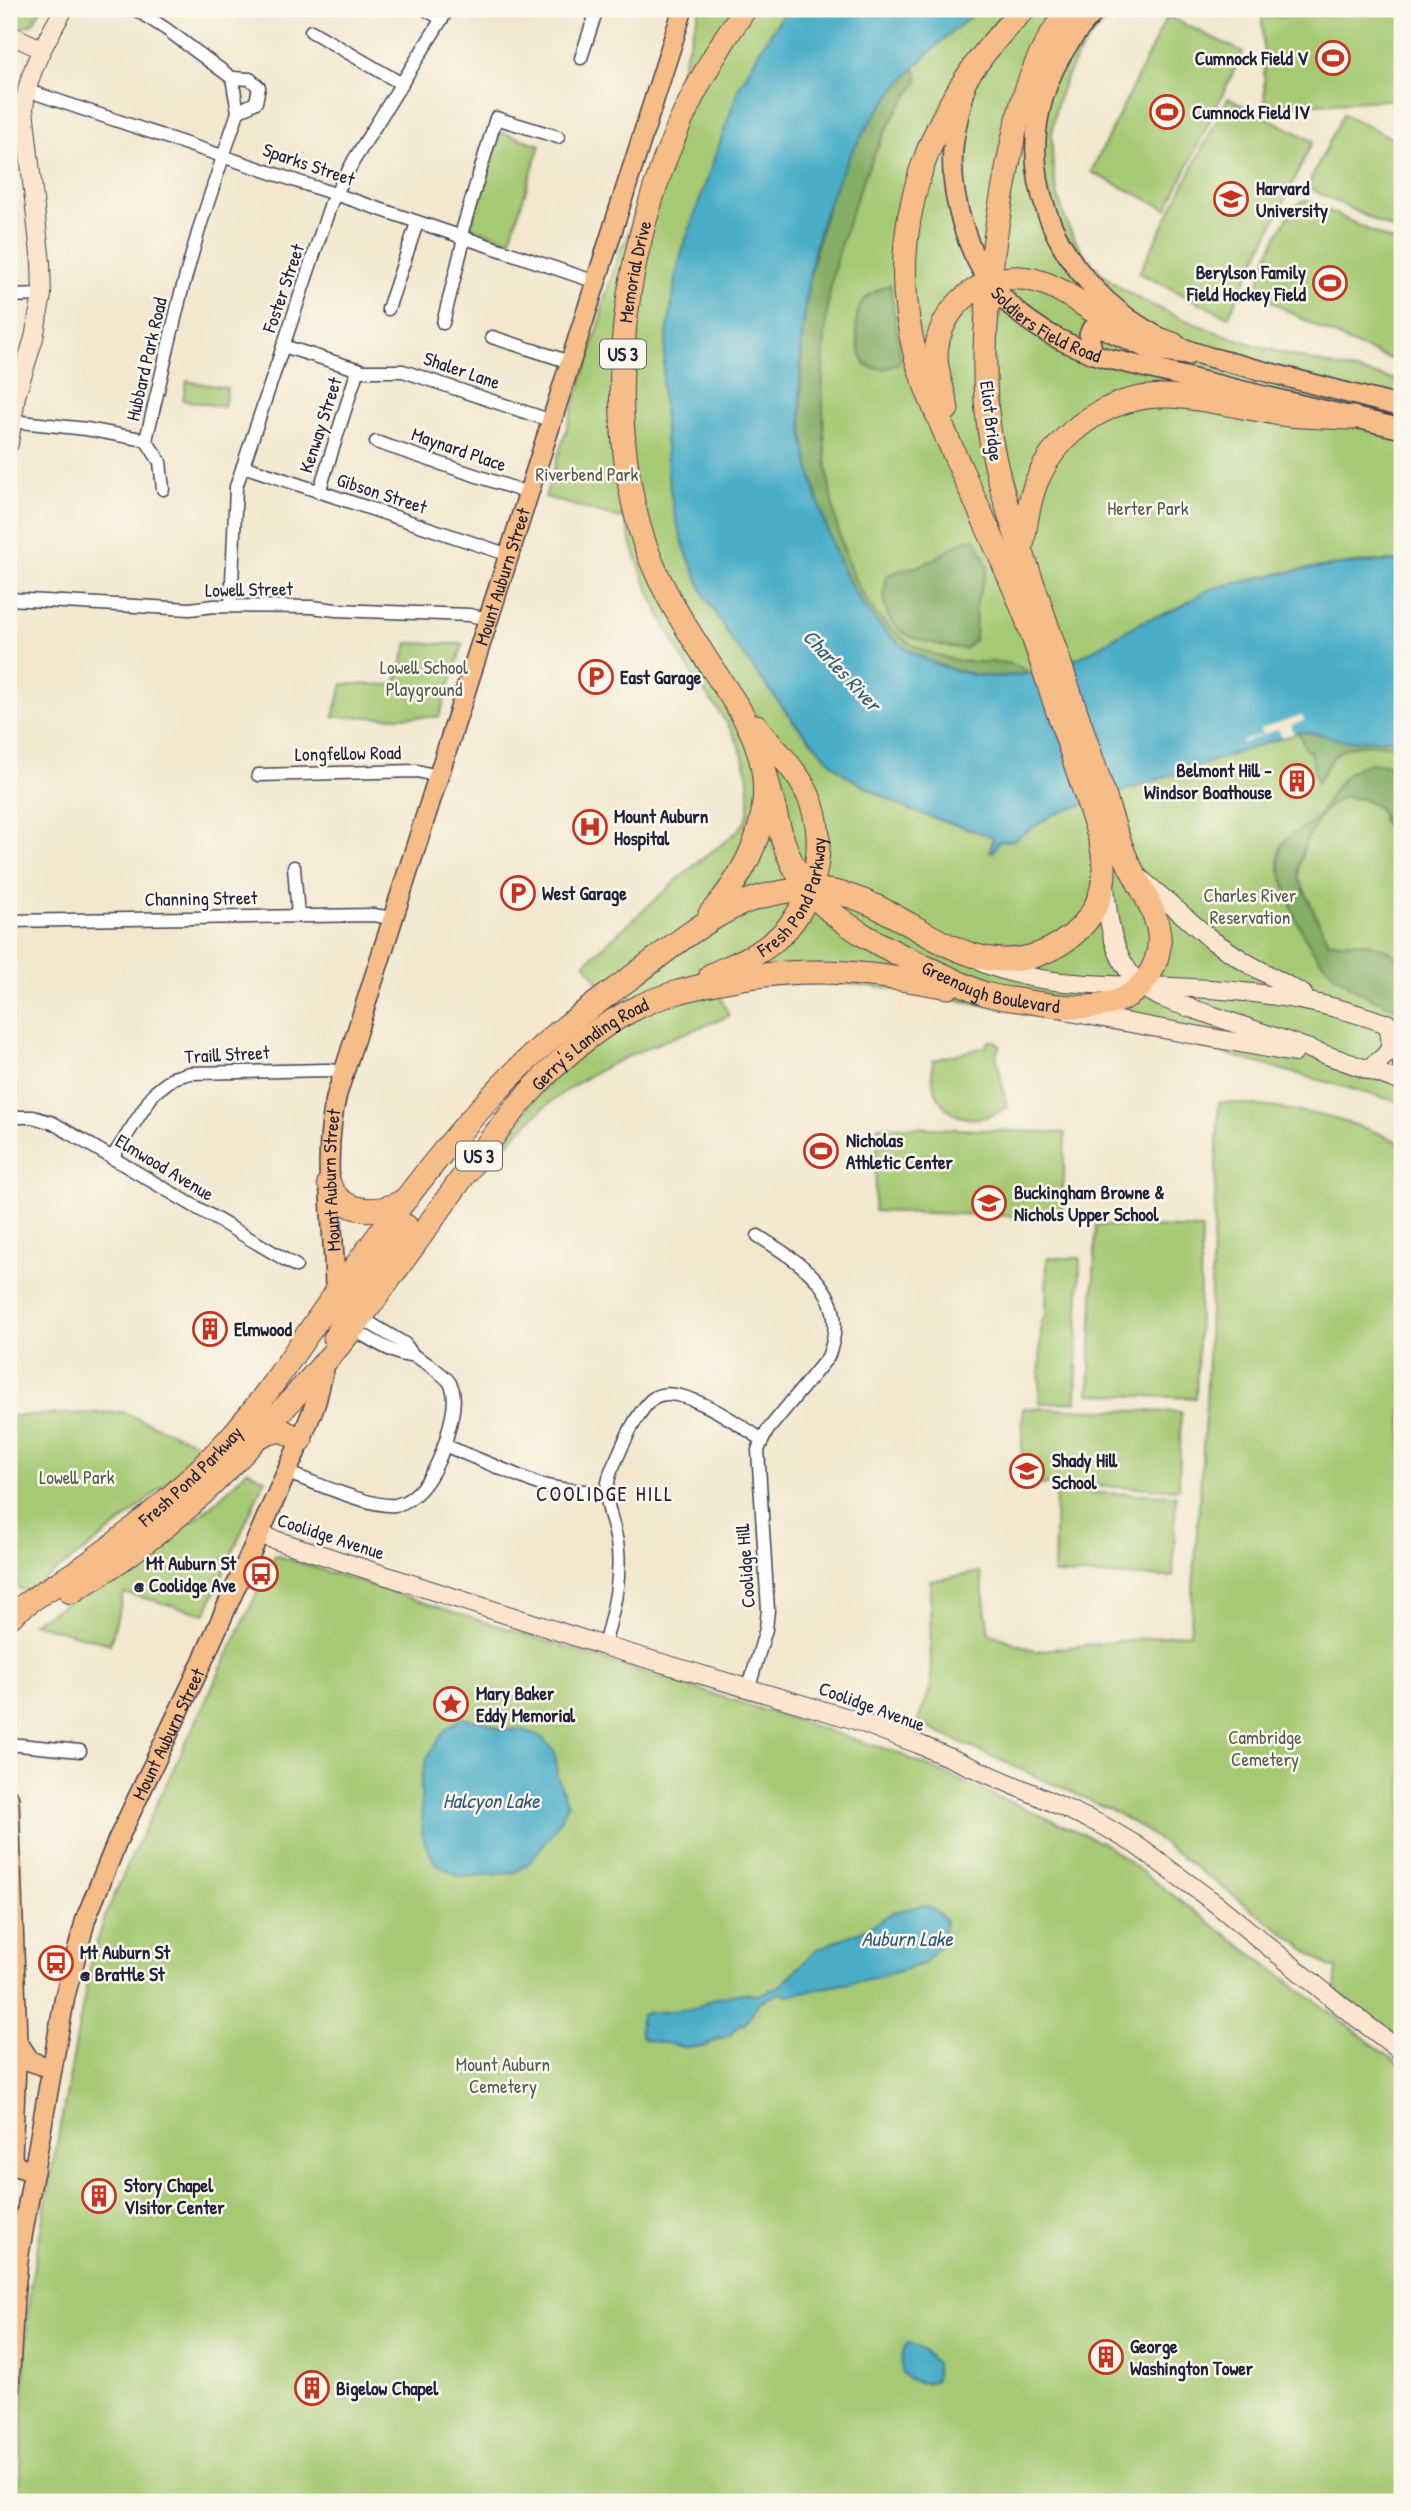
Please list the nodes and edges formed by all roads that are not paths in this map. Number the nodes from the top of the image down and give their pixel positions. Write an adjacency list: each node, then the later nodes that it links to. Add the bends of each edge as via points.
1 (64, 9): 13 (main road)
2 (135, 9): 16 (street)
3 (425, 9): 10 (street)
4 (597, 9): 14 (street)
5 (683, 9): 25 (main road, Mount Auburn Street)
6 (745, 9): 57 (highway, Memorial Drive / US 3, via 701,79 655,183 634,263 623,366 628,470 643,542 673,606)
7 (1024, 9): 15 (highway, Soldiers Field Road)
8 (1070, 9): 26 (highway, Eliot Bridge, via 1042,50 1023,98 1003,188)
9 (1097, 9): 32 (main road, via 1063,50 1044,95 1036,138 1041,197 1060,244 1089,285 1128,317)
10 (445, 14): 17 (street, Foster Street)
11 (311, 31): 17 (street)
12 (9, 34): 13 (main road)
13 (41, 49): 18 (main road)
14 (581, 58)
15 (970, 71): 26 (main road, Soldiers Field Road, via 955,135 954,183 964,229); 46 (highway, Eliot Bridge, via 943,116 923,165 905,255 906,301 915,352)
16 (232, 78): 19 (street); 19 (street, via 250,79 259,87 256,103)
17 (402, 84): 22 (street, Foster Street)
18 (17, 87): 21 (street, Sparks Street); 27 (main road, via 24,109)
19 (238, 112): 21 (street, Hubbard Park Road)
20 (558, 137): 24 (street, via 496,118)
21 (224, 157): 22 (street, Sparks Street); 43 (street, Hubbard Park Road, via 181,293)
22 (335, 194): 23 (street, Sparks Street); 33 (street, Foster Street)
23 (417, 223): 24 (street, Sparks Street); 29 (street)
24 (462, 238): 25 (street, Sparks Street); 30 (street)
25 (596, 282): 36 (main road, Mount Auburn Street)
26 (990, 282): 32 (highway, via 1018,277 1043,282 1118,325); 34 (main road, Soldiers Field Road, via 1035,326); 46 (highway, via 954,307 938,341 937,367); 51 (highway, Eliot Bridge, via 989,427)
27 (42, 295): 28 (street); 40 (main road)
28 (9, 296)
29 (388, 309)
30 (443, 323)
31 (492, 337): 36 (street)
32 (1173, 344): 35 (main road)
33 (283, 346): 37 (street, Shaler Lane); 47 (street, Foster Street)
34 (1093, 354): 35 (main road, via 1088,335 1100,326 1153,351); 39 (main road, Soldiers Field Road)
35 (1203, 356): 38 (main road)
36 (570, 362): 41 (main road, Mount Auburn Street)
37 (358, 369): 41 (street, Shaler Lane, via 403,371); 49 (street, Kenway Street)
38 (1402, 407)
39 (1353, 418): 42 (main road, Soldiers Field Road); 51 (highway, via 1290,415 1168,396 1115,406 1073,431 1049,458 1033,493)
40 (12, 421): 43 (street, Hubbard Park Road); 45 (main road)
41 (552, 421): 50 (main road, Mount Auburn Street)
42 (1402, 429)
43 (146, 440): 48 (street, via 160,462)
44 (376, 442): 50 (street, Maynard Place)
45 (9, 444)
46 (958, 463): 56 (highway, Eliot Bridge, via 1016,592)
47 (243, 466): 49 (street, Gibson Street); 54 (street, Foster Street, via 234,498)
48 (163, 489)
49 (319, 492): 52 (street, Gibson Street)
50 (528, 493): 52 (main road, Mount Auburn Street)
51 (1021, 549): 56 (highway, Eliot Bridge)
52 (509, 555): 55 (main road, Mount Auburn Street)
53 (9, 599): 54 (street, Lowell Street, via 190,609)
54 (231, 606): 55 (street, Lowell Street)
55 (489, 619): 60 (main road, Mount Auburn Street)
56 (1040, 633): 61 (highway, Eliot Bridge)
57 (733, 699): 58 (highway, US 3); 65 (highway, Fresh Pond Parkway / US 3, via 808,793 819,843)
58 (758, 750): 65 (highway, Greenough Boulevard, via 786,849); 69 (highway, US 3, via 764,799 752,851 727,894)
59 (258, 775): 60 (street, Longfellow Road, via 417,771)
60 (438, 776): 67 (main road, Mount Auburn Street)
61 (1108, 834): 63 (highway); 64 (highway, Eliot Bridge)
62 (294, 867): 66 (street)
63 (1132, 871): 71 (highway, via 1150,902 1159,931 1156,959); 75 (main road, Greenough Boulevard, via 1221,946)
64 (1105, 878): 70 (highway, Gerry's Landing Road, via 1085,923 1046,951 996,961); 71 (main road, via 1112,939)
65 (810, 890): 69 (highway, Gerry's Landing Road, via 745,902); 70 (highway, Gerry's Landing Road, via 858,899); 72 (highway, Greenough Boulevard, via 880,944); 73 (highway, Fresh Pond Parkway / US 3, via 800,912 772,943)
66 (298, 916): 67 (street, Channing Street); 68 (street, Channing Street)
67 (393, 918): 82 (main road, Mount Auburn Street)
68 (9, 921)
69 (687, 935): 77 (highway, Gerry's Landing Road / US 3)
70 (948, 946): 71 (main road, Greenough Boulevard, via 1020,976)
71 (1140, 986): 74 (highway, via 1103,1005); 75 (main road, Greenough Boulevard, via 1258,993); 79 (main road, Greenough Boulevard)
72 (985, 994): 73 (highway, Gerry's Landing Road, via 875,975 813,971 756,975); 74 (highway, Greenough Boulevard)
73 (670, 995): 91 (highway, Gerry's Landing Road / US 3, via 614,1020 542,1079 495,1134)
74 (1033, 1003): 79 (main road, Greenough Boulevard)
75 (1321, 1003): 76 (main road, Greenough Boulevard)
76 (1395, 1027): 80 (main road, via 1388,1053)
77 (530, 1057): 87 (highway, Gerry's Landing Road / US 3, via 473,1116); 92 (highway, via 357,1294)
78 (1402, 1058): 81 (main road)
79 (1343, 1061): 80 (main road, Greenough Boulevard)
80 (1367, 1069): 83 (main road, Greenough Boulevard)
81 (1402, 1070)
82 (344, 1072): 85 (street, Traill Street, via 178,1075 154,1093); 86 (main road, Mount Auburn Street, via 330,1128)
83 (1402, 1082)
84 (9, 1117): 85 (street, Elmwood Avenue, via 43,1119)
85 (112, 1158): 89 (street, Elmwood Avenue)
86 (329, 1182): 87 (highway, via 340,1200 368,1210 392,1208); 90 (main road, Mount Auburn Street)
87 (410, 1196): 90 (highway, Gerry's Landing Road / US 3)
88 (758, 1236): 95 (street, via 817,1279 829,1296 835,1324 832,1346 822,1366)
89 (296, 1266)
90 (335, 1295): 92 (main road, Mount Auburn Street); 100 (highway, Fresh Pond Parkway / US 3, via 259,1404 203,1466 127,1535)
91 (357, 1324): 92 (highway, Gerry's Landing Road / US 3); 96 (street, via 444,1376 452,1388 453,1405)
92 (327, 1360): 93 (highway, Fresh Pond Parkway / US 3); 94 (main road, Mount Auburn Street)
93 (259, 1436): 94 (highway, via 278,1430); 100 (highway, Fresh Pond Parkway / US 3, via 198,1500 139,1549 23,1619)
94 (302, 1440): 97 (main road, Mount Auburn Street)
95 (761, 1440): 98 (street, via 682,1395 658,1395 641,1413 611,1471); 102 (street, Coolidge Hill, via 757,1458 768,1610)
96 (444, 1445): 97 (street, via 425,1482 410,1498 393,1505); 98 (street, via 538,1484)
97 (287, 1473): 99 (main road, Mount Auburn Street)
98 (606, 1493): 101 (street, via 618,1547 619,1578)
99 (260, 1535): 101 (main road, Coolidge Avenue); 110 (main road, Mount Auburn Street, via 94,1896 74,1958)
100 (9, 1620)
101 (604, 1646): 102 (main road, Coolidge Avenue)
102 (749, 1688): 109 (main road, Coolidge Avenue, via 908,1740 1121,1835 1215,1903)
103 (9, 1744): 104 (street)
104 (80, 1751)
105 (9, 1799): 106 (main road)
106 (9, 1818): 107 (main road)
107 (11, 1930): 108 (main road)
108 (18, 2041): 110 (main road, via 30,2061); 111 (main road, via 12,2158 15,2166)
109 (1402, 2052)
110 (52, 2069): 111 (main road, Mount Auburn Street)
111 (33, 2172): 112 (main road, Mount Auburn Street, via 16,2271)
112 (10, 2345): 113 (main road, Mount Auburn Street)
113 (9, 2378)

